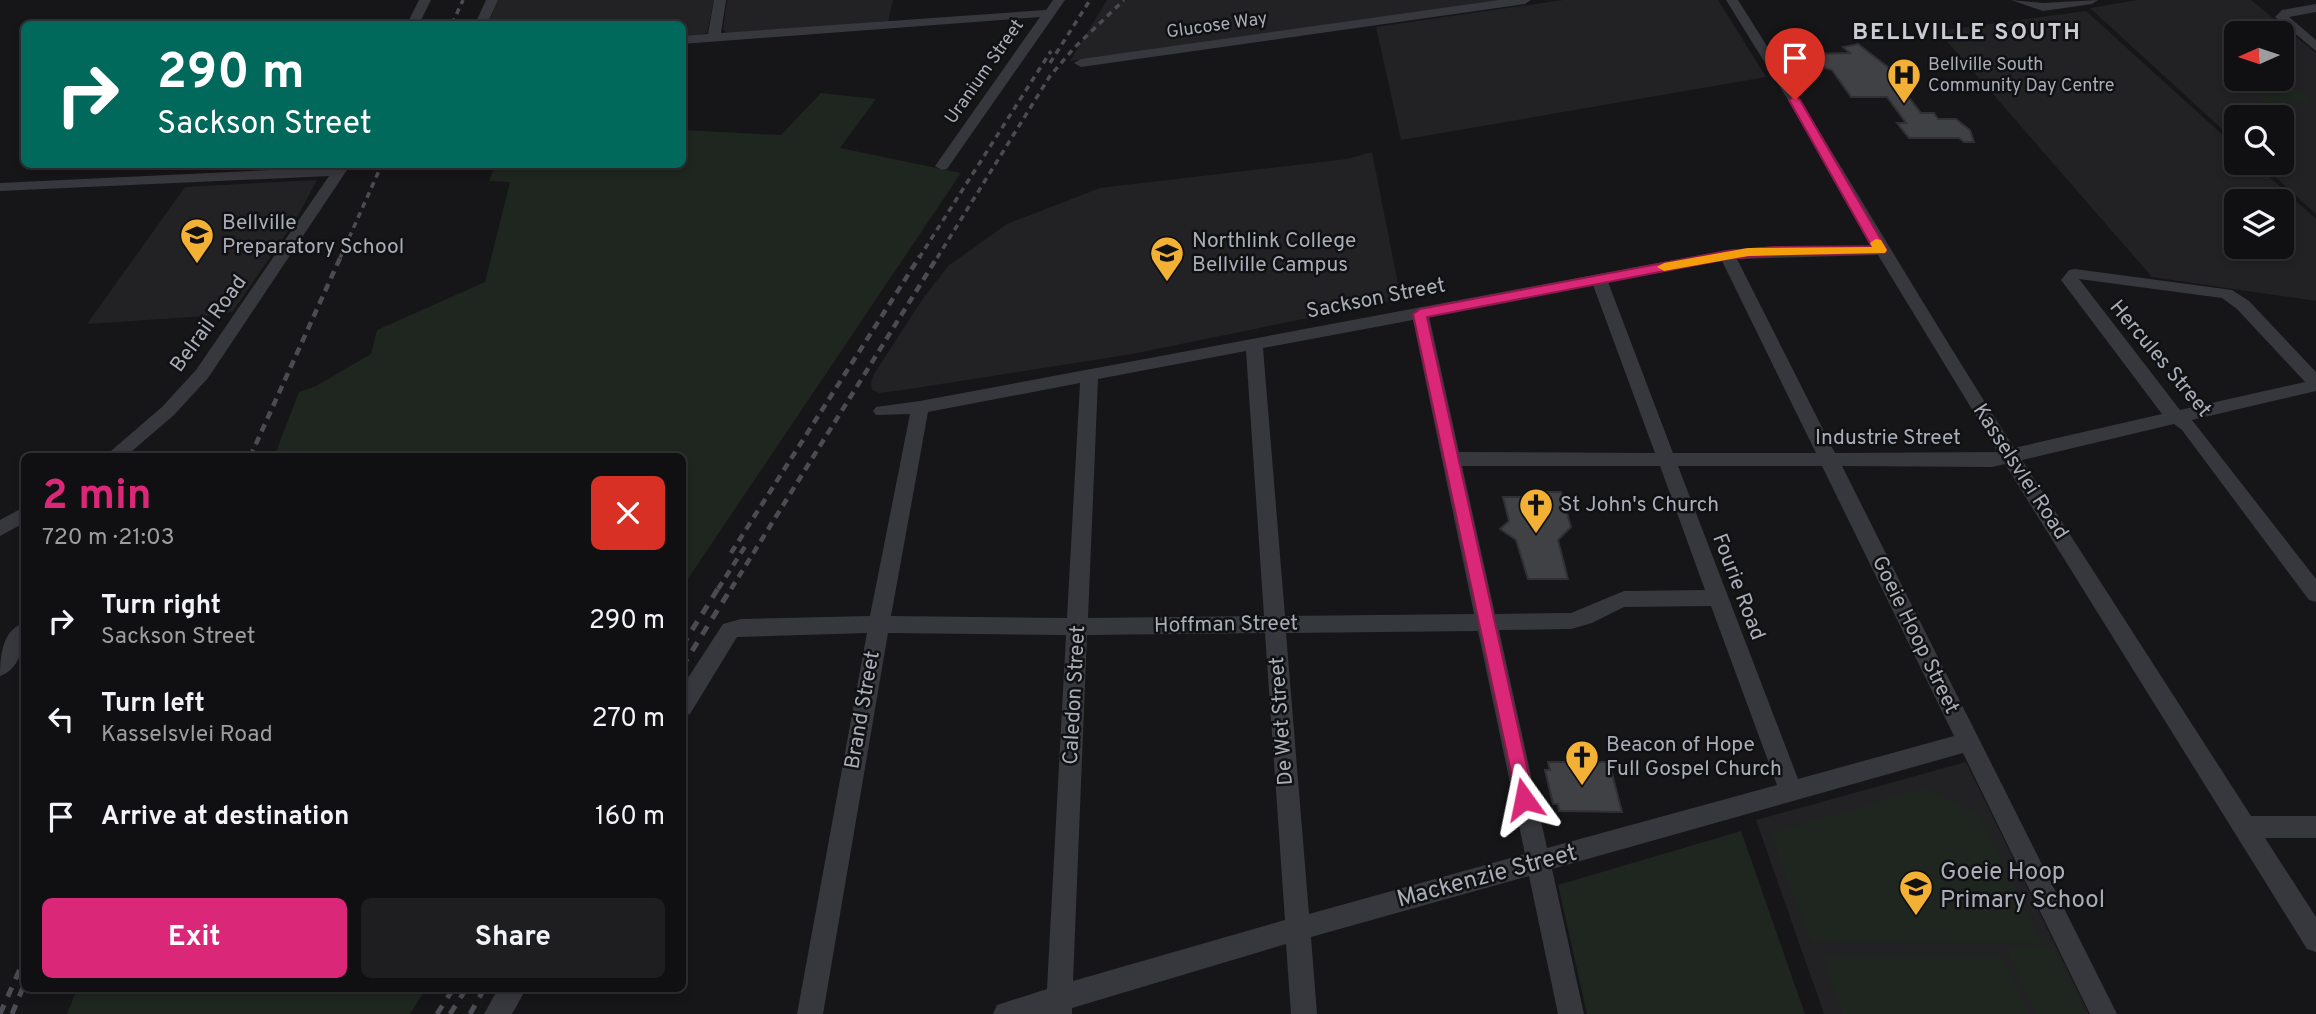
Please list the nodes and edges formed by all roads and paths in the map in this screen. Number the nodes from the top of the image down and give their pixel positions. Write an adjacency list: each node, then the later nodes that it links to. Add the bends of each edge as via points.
1 (425, 0): 11 (street)
2 (492, 0): 12 (street)
3 (720, 0): 13 (street)
4 (1059, 0): 10 (street, Uranium Street)
5 (1525, 0): 16 (street, Glucose Way)
6 (1732, 0): 21 (street, Kasselsvlei Road)
7 (2017, 0): 8 (street, via 2043,7)
8 (2092, 0)
9 (2316, 8): 15 (street, via 2281,17)
10 (1050, 12): 13 (street); 17 (street, Uranium Street)
11 (414, 21)
12 (482, 21)
13 (714, 37): 14 (street)
14 (686, 40)
15 (2316, 47)
16 (1082, 63)
17 (942, 166)
18 (343, 168): 19 (street); 31 (street, Belrail Road, via 202,374 168,411)
19 (82, 185): 20 (street)
20 (0, 189)
21 (1881, 250): 22 (street, Sackson Street); 32 (street, Kasselsvlei Road)
22 (1727, 255): 23 (street, Sackson Street); 35 (street, Goeie Hoop Street)
23 (1599, 280): 24 (street, Sackson Street); 34 (street, Fourie Road)
24 (1420, 314): 25 (street, Sackson Street); 33 (street)
25 (1254, 344): 26 (street, Sackson Street); 42 (street, De Wet Street)
26 (1089, 375): 28 (street, Sackson Street); 43 (street, Caledon Street)
27 (2316, 384): 30 (street, Industrie Street); 30 (street, Hercules Street, via 2243,305 2227,294 2075,274 2069,280)
28 (920, 407): 29 (street, Sackson Street); 41 (street, Brand Street)
29 (882, 411)
30 (2177, 417): 32 (street, Industrie Street); 38 (street, Hercules Street)
31 (118, 453)
32 (2012, 456): 35 (street, Industrie Street); 49 (street, Kasselsvlei Road)
33 (1451, 459): 34 (street, Industrie Street); 40 (street)
34 (1665, 459): 35 (street, Industrie Street); 39 (street, Fourie Road)
35 (1828, 461): 47 (street, Goeie Hoop Street)
36 (21, 516): 37 (street)
37 (0, 530)
38 (2316, 594)
39 (1718, 598): 40 (street, Hoffman Street, via 1624,600 1571,621); 48 (street, Fourie Road)
40 (1485, 621): 42 (street, Hoffman Street); 51 (street)
41 (879, 624): 43 (street, Hoffman Street); 46 (street, Hoffman Street, via 730,630); 57 (street, Brand Street)
42 (1275, 624): 43 (street, Hoffman Street); 52 (street, De Wet Street)
43 (1078, 627): 55 (street, Caledon Street)
44 (21, 636): 45 (street)
45 (0, 667)
46 (686, 701)
47 (1968, 742): 48 (street, Mackenzie Street); 61 (street, Goeie Hoop Street)
48 (1791, 791): 51 (street, Mackenzie Street)
49 (2245, 827): 50 (street); 53 (street, Kasselsvlei Road)
50 (2316, 827)
51 (1538, 863): 52 (street, Mackenzie Street); 60 (street)
52 (1297, 929): 55 (street, Mackenzie Street); 59 (street, De Wet Street)
53 (2316, 940)
54 (511, 992): 56 (street)
55 (1060, 1007): 58 (street, Mackenzie Street)
56 (497, 1014)
57 (810, 1014)
58 (1006, 1014)
59 (1304, 1014)
60 (1572, 1014)
61 (2104, 1014)

